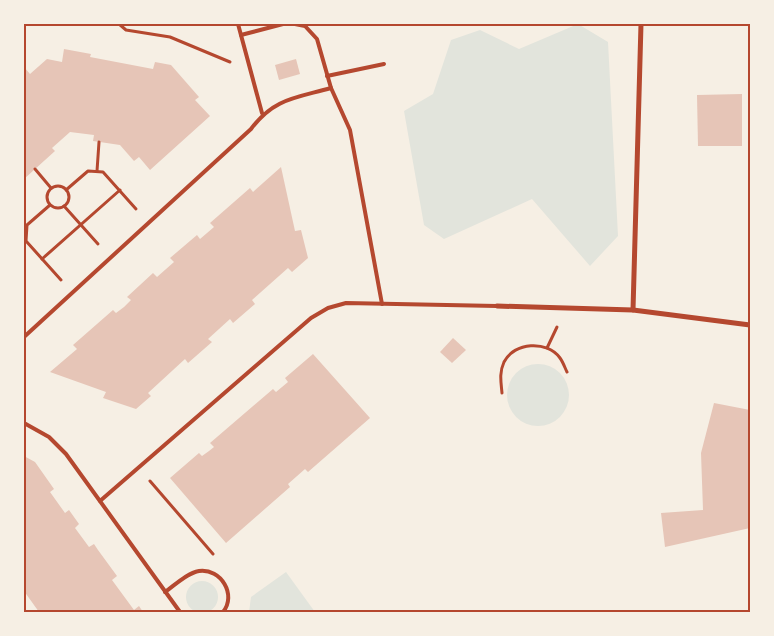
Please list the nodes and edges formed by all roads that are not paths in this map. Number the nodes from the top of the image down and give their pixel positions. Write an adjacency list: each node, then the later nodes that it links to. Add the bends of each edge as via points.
1 (238, 24): 5 (lane)
2 (284, 24): 5 (lane)
3 (295, 24): 7 (lane, via 305,26 317,39)
4 (641, 24): 12 (street)
5 (241, 36): 9 (lane)
6 (384, 64): 7 (lane)
7 (327, 76): 8 (lane)
8 (331, 88): 9 (lane, via 280,102); 10 (lane, via 350,130)
9 (262, 113): 14 (lane, via 251,129)
10 (382, 304): 11 (lane); 16 (lane, via 346,303 311,318)
11 (497, 306): 12 (street)
12 (633, 310): 13 (street)
13 (750, 325)
14 (24, 336)
15 (24, 423): 16 (lane, via 49,437 66,454)
16 (100, 501): 17 (lane)
17 (165, 592): 18 (lane); 19 (lane, via 187,576 200,571 213,573 224,582 229,595)
18 (180, 612)
19 (223, 612)

